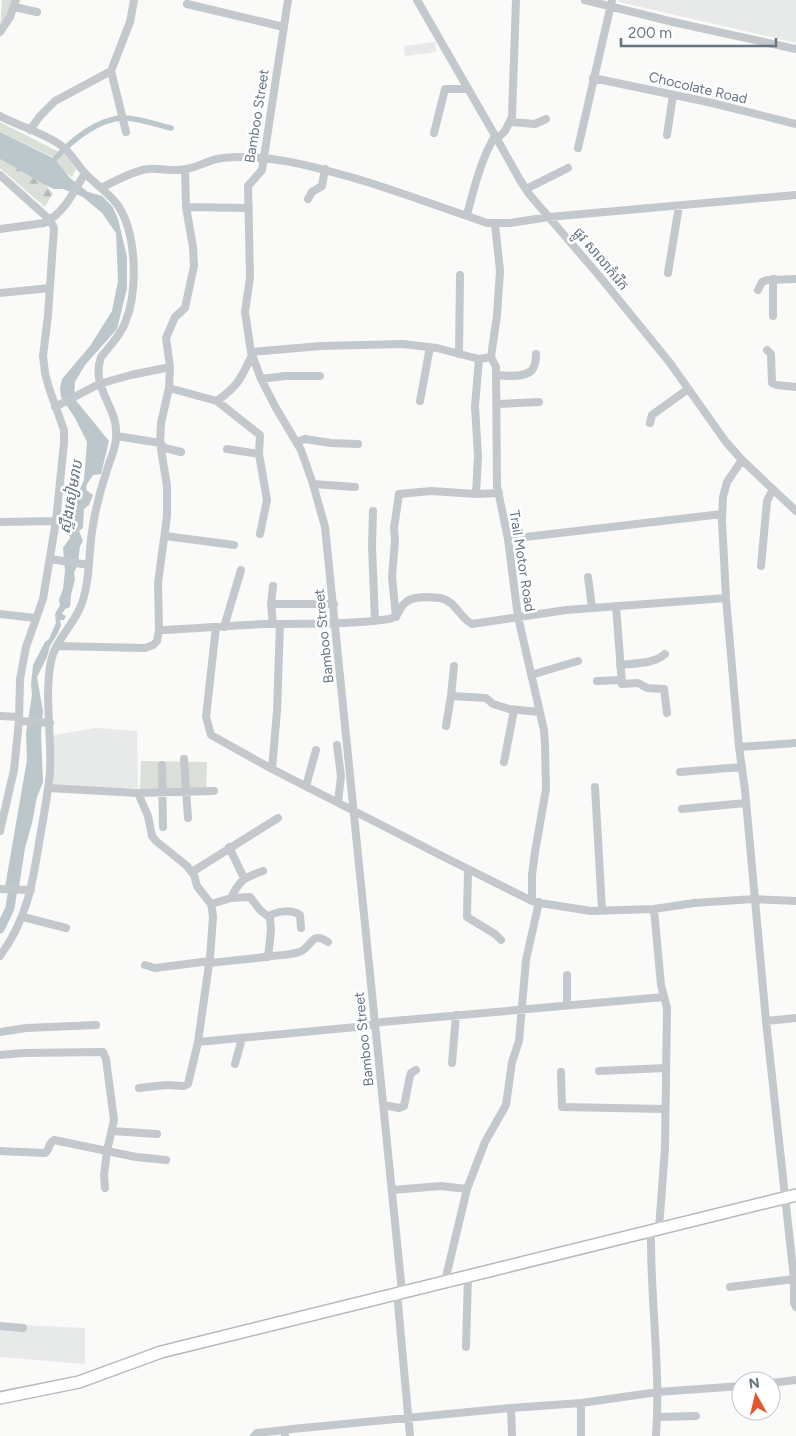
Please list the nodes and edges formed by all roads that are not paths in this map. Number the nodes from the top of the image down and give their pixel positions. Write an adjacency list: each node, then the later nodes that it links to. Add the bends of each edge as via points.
1 (134, 0): 13 (street, via 130,22)
2 (288, 0): 10 (street, Bamboo Street)
3 (417, 0): 15 (street, ផ្លូវ សាលាកំរើក)
4 (516, 0): 19 (street)
5 (585, 0): 6 (street)
6 (611, 3): 12 (street, via 673,22); 14 (street)
7 (15, 4): 9 (street); 11 (street)
8 (188, 4): 10 (street)
9 (37, 12)
10 (284, 27): 27 (street, Bamboo Street)
11 (0, 32)
12 (796, 49)
13 (111, 72): 21 (street); 22 (street, via 55,101)
14 (593, 78): 16 (street, Chocolate Road); 26 (street)
15 (468, 89): 23 (street, via 449,88 444,91); 25 (street, ផ្លូវ សាលាកំរើក)
16 (674, 95): 20 (street, Chocolate Road); 24 (street)
17 (0, 116): 22 (street)
18 (546, 119): 19 (street, via 535,124)
19 (511, 122): 25 (street)
20 (796, 124)
21 (125, 129)
22 (30, 130): 31 (street, via 65,149)
23 (434, 133)
24 (667, 135)
25 (496, 137): 34 (street, ផ្លូវ សាលាកំរើក); 40 (street, via 486,155)
26 (578, 148)
27 (264, 159): 29 (street, via 217,159); 30 (street); 39 (street, Bamboo Street, via 261,173 248,186)
28 (568, 168): 34 (street)
29 (185, 170): 33 (street, via 148,169); 38 (street)
30 (325, 170): 36 (street, via 322,186); 40 (street)
31 (85, 174): 33 (street); 42 (street)
32 (0, 175): 42 (street)
33 (103, 187): 64 (street, via 125,220 130,236 134,280 124,324 101,357)
34 (526, 189): 41 (street, ផ្លូវ សាលាកំរើក)
35 (796, 195): 37 (street)
36 (308, 199)
37 (679, 206): 41 (street); 45 (street)
38 (186, 207): 39 (street); 60 (street, via 194,266 186,308 176,316 166,338)
39 (248, 208): 55 (street, Bamboo Street, via 250,277 245,312)
40 (467, 215): 43 (street)
41 (549, 217): 43 (street); 67 (street, ផ្លូវ សាលាកំរើក)
42 (50, 220): 44 (street); 49 (street, via 54,228)
43 (495, 224): 58 (street, Trail Motor Road, via 500,271)
44 (0, 229)
45 (668, 273)
46 (460, 275): 56 (street)
47 (773, 279): 48 (street); 50 (street, via 762,282); 52 (street)
48 (796, 279)
49 (50, 288): 51 (street); 72 (street, via 43,356 45,373)
50 (758, 290)
51 (0, 293)
52 (773, 316)
53 (430, 347): 55 (street, via 403,344 320,346); 56 (street); 69 (street)
54 (767, 350): 65 (street, via 771,354 772,383)
55 (252, 353): 63 (street, Bamboo Street); 68 (street, via 240,382)
56 (459, 354): 59 (street)
57 (536, 354): 61 (street, via 529,372)
58 (491, 357): 59 (street); 61 (street, Trail Motor Road, via 496,364)
59 (478, 359): 86 (street, via 474,406 478,456)
60 (170, 367): 64 (street); 66 (street)
61 (496, 375): 71 (street, Trail Motor Road)
62 (320, 376): 63 (street)
63 (261, 379): 75 (street, Bamboo Street)
64 (99, 384): 72 (street); 74 (street, via 116,422)
65 (796, 387)
66 (169, 388): 68 (street); 76 (street)
67 (688, 389): 73 (street, via 652,415); 81 (street, ផ្លូវ សាលាកំរើក)
68 (217, 401): 80 (street, via 260,435)
69 (420, 401)
70 (539, 402): 71 (street)
71 (497, 404): 85 (street, Trail Motor Road)
72 (58, 405): 90 (street, via 64,443)
73 (650, 424)
74 (116, 436): 76 (street); 97 (street, via 92,526)
75 (297, 442): 77 (street, via 305,439); 82 (street, Bamboo Street)
76 (160, 443): 79 (street, via 165,448); 93 (street, via 166,486)
77 (358, 444)
78 (226, 448): 80 (street)
79 (181, 452)
80 (259, 454): 92 (street, via 267,500)
81 (742, 460): 84 (street, ផ្លូវ សាលាកំរើក); 89 (street, via 724,488)
82 (313, 484): 83 (street); 104 (street, Bamboo Street, via 325,527)
83 (355, 487)
84 (773, 489): 88 (street, ផ្លូវ សាលាកំរើក); 98 (street, via 767,501)
85 (499, 493): 86 (street); 94 (street, Trail Motor Road)
86 (476, 494): 108 (street, via 431,490 398,494 392,577)
87 (373, 511): 111 (street)
88 (796, 511)
89 (722, 514): 94 (street); 102 (street)
90 (56, 521): 91 (street); 96 (street)
91 (0, 522)
92 (260, 534)
93 (165, 536): 95 (street); 115 (street, via 158,583)
94 (508, 540): 109 (street, Trail Motor Road)
95 (234, 544)
96 (54, 560): 97 (street); 110 (street)
97 (86, 564): 116 (street, via 86,585 80,608)
98 (761, 566)
99 (241, 570): 114 (street)
100 (588, 577): 106 (street)
101 (273, 586): 103 (street)
102 (726, 598): 105 (street); 134 (street)
103 (271, 604): 104 (street); 112 (street)
104 (334, 604): 113 (street, Bamboo Street)
105 (616, 606): 106 (street); 119 (street)
106 (592, 607): 109 (street)
107 (0, 614): 110 (street)
108 (396, 617): 109 (street, via 404,603 418,598 442,598 452,603 472,624); 111 (street)
109 (518, 617): 121 (street, Trail Motor Road)
110 (35, 618): 129 (street, via 20,679)
111 (375, 621): 113 (street)
112 (276, 624): 113 (street); 114 (street); 140 (street, via 277,711)
113 (336, 624): 152 (street, Bamboo Street)
114 (220, 627): 115 (street); 140 (street, via 206,717 212,735)
115 (159, 630): 116 (street, via 157,641 148,647)
116 (57, 646): 130 (street, via 51,662)
117 (666, 654): 119 (street, via 647,662)
118 (578, 661): 121 (street)
119 (620, 665): 122 (street)
120 (454, 666): 124 (street)
121 (530, 675): 126 (street, Trail Motor Road)
122 (622, 680): 123 (street); 127 (street, via 623,684 638,683 646,688 664,689)
123 (598, 681)
124 (451, 696): 125 (street, via 486,698 493,704); 131 (street)
125 (514, 710): 126 (street); 137 (street)
126 (539, 712): 167 (street, Trail Motor Road, via 545,738 547,775 532,875)
127 (667, 713)
128 (0, 716): 129 (street)
129 (21, 720): 130 (street); 156 (street, via 14,770)
130 (48, 723): 143 (street, via 51,754)
131 (446, 726)
132 (796, 743): 134 (street)
133 (337, 745): 149 (street, via 341,776)
134 (739, 747): 139 (street)
135 (316, 750): 142 (street)
136 (184, 759): 146 (street)
137 (504, 762)
138 (162, 765): 148 (street)
139 (742, 766): 141 (street); 150 (street)
140 (272, 768): 142 (street)
141 (680, 772)
142 (306, 786): 149 (street)
143 (48, 788): 147 (street); 163 (street)
144 (594, 788): 170 (street)
145 (214, 791): 146 (street)
146 (185, 792): 148 (street); 153 (street)
147 (138, 793): 148 (street); 160 (street, via 152,836)
148 (162, 793): 155 (street)
149 (338, 802): 152 (street)
150 (746, 803): 151 (street); 165 (street)
151 (682, 809)
152 (353, 810): 158 (street); 188 (street, Bamboo Street)
153 (188, 818)
154 (278, 818): 157 (street)
155 (163, 826)
156 (0, 829)
157 (229, 847): 160 (street); 161 (street)
158 (468, 869): 167 (street); 175 (street, via 467,918)
159 (263, 871): 161 (street)
160 (192, 872): 168 (street, via 197,886)
161 (244, 878): 164 (street, via 237,883)
162 (0, 889): 163 (street)
163 (29, 890): 172 (street)
164 (231, 898): 168 (street); 171 (street, via 250,897)
165 (754, 899): 166 (street); 169 (street); 187 (street)
166 (796, 901)
167 (535, 902): 170 (street); 184 (street, Trail Motor Road)
168 (211, 904): 179 (street, via 214,917)
169 (654, 909): 170 (street); 182 (street)
170 (602, 910)
171 (269, 916): 174 (street, via 277,912 297,912); 178 (street)
172 (23, 917): 173 (street); 177 (street)
173 (66, 928)
174 (300, 928)
175 (501, 940)
176 (328, 942): 178 (street, via 321,937 301,952)
177 (0, 956)
178 (268, 956): 179 (street)
179 (209, 962): 180 (street, via 155,968); 192 (street)
180 (145, 965)
181 (567, 975): 183 (street)
182 (664, 997): 183 (street); 196 (street, via 667,1008)
183 (567, 1005): 184 (street)
184 (522, 1009): 185 (street); 209 (street, Trail Motor Road, via 506,1106 485,1142)
185 (456, 1015): 188 (street); 194 (street)
186 (796, 1018): 187 (street)
187 (766, 1021): 211 (street)
188 (375, 1024): 191 (street); 201 (street, Bamboo Street)
189 (96, 1025): 190 (street)
190 (0, 1032)
191 (242, 1038): 192 (street); 195 (street)
192 (198, 1042): 200 (street, via 188,1084)
193 (0, 1056): 203 (street, via 103,1052 114,1114)
194 (452, 1063)
195 (235, 1064)
196 (666, 1068): 198 (street); 202 (street)
197 (416, 1070): 201 (street, via 409,1079 404,1106)
198 (600, 1071)
199 (561, 1072): 202 (street, via 562,1107)
200 (139, 1088)
201 (384, 1105): 210 (street, Bamboo Street)
202 (665, 1109): 212 (street, via 665,1148)
203 (112, 1131): 204 (street); 206 (street)
204 (157, 1134)
205 (0, 1151): 206 (street, via 45,1153 54,1140)
206 (107, 1151): 207 (street, via 136,1158); 208 (street)
207 (166, 1160)
208 (105, 1188)
209 (467, 1189): 210 (street, via 442,1186); 215 (street, Trail Motor Road)
210 (392, 1190): 217 (street, Bamboo Street)
211 (791, 1196): 212 (highway); 214 (street)
212 (655, 1229): 213 (highway); 225 (street, via 651,1261)
213 (468, 1276): 215 (highway); 221 (street)
214 (794, 1278): 216 (street); 218 (street)
215 (445, 1281): 217 (highway)
216 (730, 1287)
217 (399, 1292): 226 (highway, via 161,1352 79,1382); 231 (street, Bamboo Street)
218 (796, 1307)
219 (0, 1326): 220 (street)
220 (23, 1328)
221 (466, 1347)
222 (796, 1380): 223 (street)
223 (781, 1382)
224 (731, 1387): 225 (street)
225 (658, 1392): 227 (street); 230 (street)
226 (0, 1398)
227 (581, 1403): 228 (street); 238 (street)
228 (511, 1408): 231 (street); 237 (street)
229 (696, 1416): 230 (street)
230 (657, 1417): 239 (street)
231 (409, 1418): 232 (street); 236 (street, Bamboo Street)
232 (317, 1426): 233 (street); 235 (street)
233 (285, 1433): 234 (street, via 257,1433)
234 (254, 1436)
235 (318, 1436)
236 (410, 1436)
237 (512, 1436)
238 (581, 1436)
239 (656, 1436)

